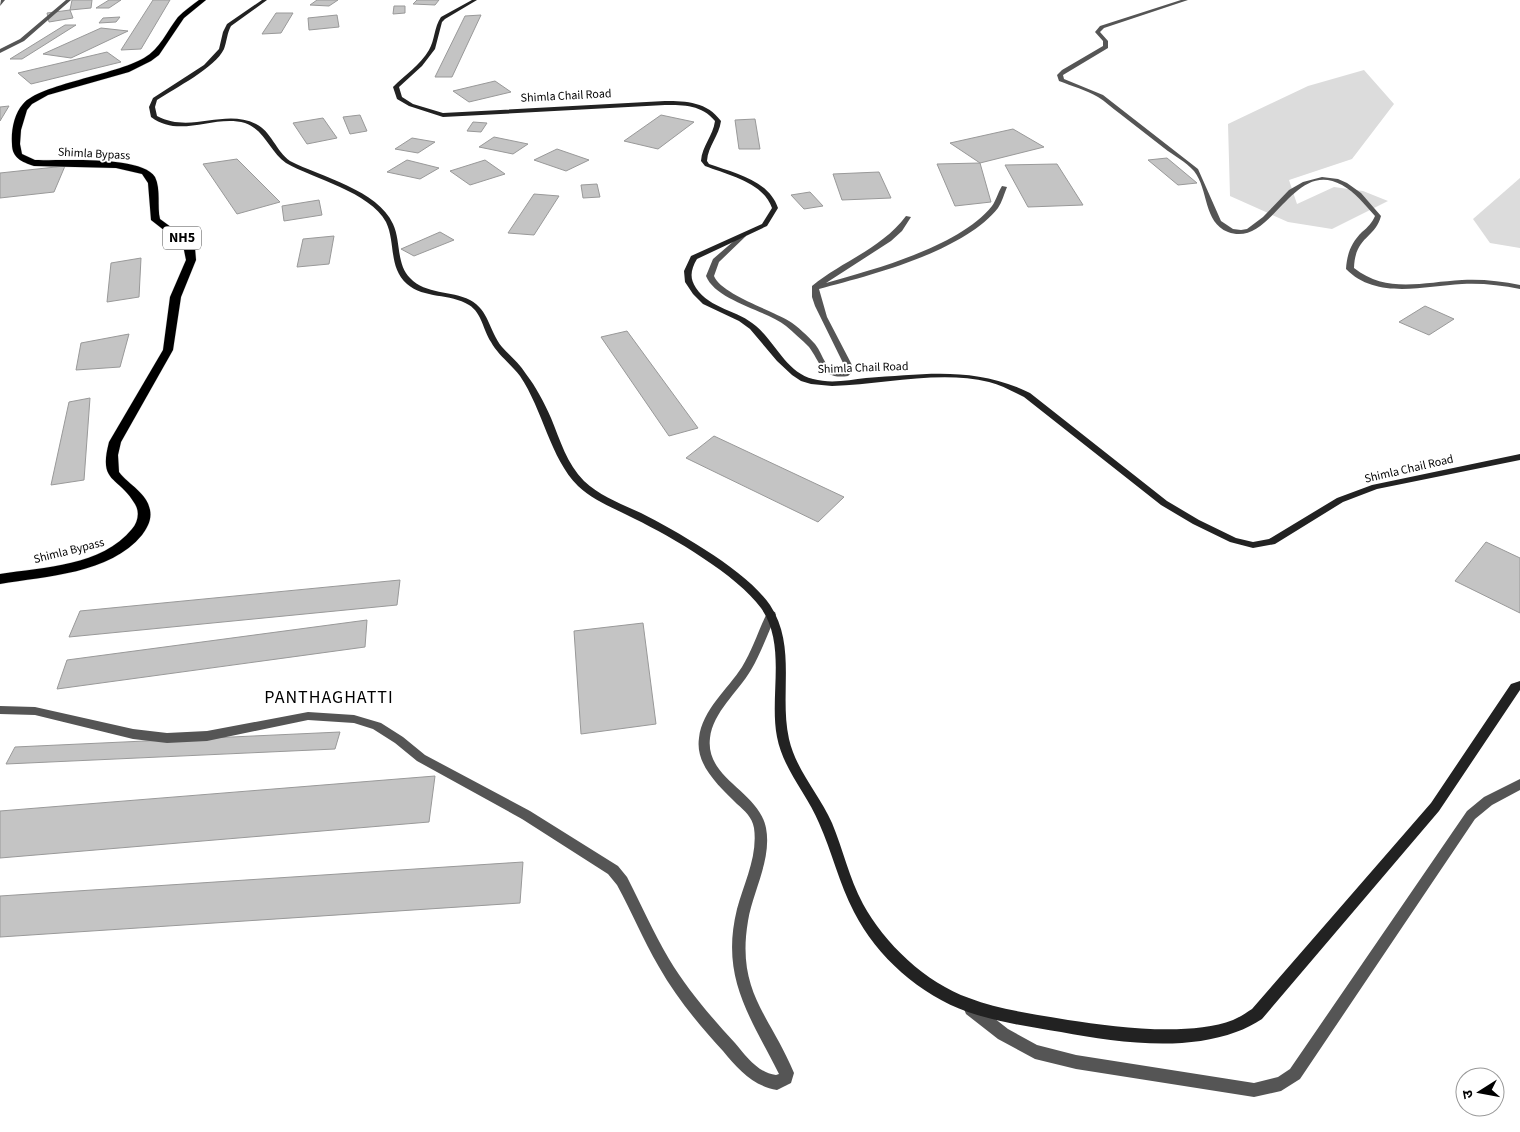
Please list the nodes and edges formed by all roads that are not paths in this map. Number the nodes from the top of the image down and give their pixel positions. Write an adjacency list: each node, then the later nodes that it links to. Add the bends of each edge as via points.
1 (3, 0): 7 (street)
2 (69, 0): 8 (street, via 22,40)
3 (203, 0): 15 (highway, Shimla Bypass / NH5, via 182,17 156,54 148,60 126,70 45,93 22,111 15,144 22,159 34,164 124,166 146,173 151,178 156,220 188,243 191,252 177,291 168,350 115,442 110,457 111,470 141,503 145,516 139,531 121,548 97,559)
4 (265, 0): 16 (main road, via 229,26 221,49 206,66 155,99 152,107 154,117 164,124 176,125 253,124 289,163 333,182 380,210 393,230 398,267 411,285 462,300 480,310 496,345 518,369 538,399 556,446 569,469 584,486 669,532 707,558 746,586)
5 (475, 0): 11 (main road, Shimla Chail Road, via 449,13 440,22 432,49 417,69 396,87 399,98 411,106 442,115 665,103 708,109 718,121 718,128 705,150 704,161 760,188 775,203 776,208 765,225)
6 (1186, 0): 12 (street, via 1102,27 1097,32 1106,47 1064,70 1060,80 1100,96 1196,170 1217,220 1230,230 1250,230 1265,220 1287,194 1314,180 1332,180 1345,183 1378,216 1377,222 1362,234 1353,249 1350,269 1356,276 1390,286 1480,282)
7 (0, 5)
8 (0, 51)
9 (1004, 187): 13 (street, via 998,204 991,211 977,224 944,243 905,261)
10 (908, 217): 13 (street, via 899,232 880,247 833,273)
11 (744, 235): 13 (street, via 716,261 710,276 712,281 730,295 787,323 812,346 827,370 845,374 849,371 848,365 826,321); 14 (main road, Shimla Chail Road, via 694,258 689,264 688,280 692,289 709,304 747,322 784,364 802,378 827,383 971,377 1012,386 1164,503 1196,522 1245,544 1272,542 1340,500 1374,487)
12 (1520, 287)
13 (815, 288)
14 (1520, 457)
15 (0, 579)
16 (771, 615): 18 (street, via 744,673 707,728 703,743 710,766 760,822 760,849 741,922 739,959 753,1013 786,1074 786,1078 777,1083 761,1078 746,1066 683,993 613,870 526,815 421,758 377,726 342,717 308,716 207,736 167,738 133,734 35,711); 20 (main road, via 779,637 784,742 793,767 821,813 858,907 875,936 896,959 939,992)
17 (1520, 685): 20 (main road, via 1515,686 1435,807 1257,1014 1234,1027 1209,1032 1118,1036 1018,1018)
18 (0, 710)
19 (1520, 784): 20 (street, via 1488,801 1471,815 1295,1074 1282,1084 1254,1090 1076,1062 1035,1052 1003,1034)
20 (966, 1004)

